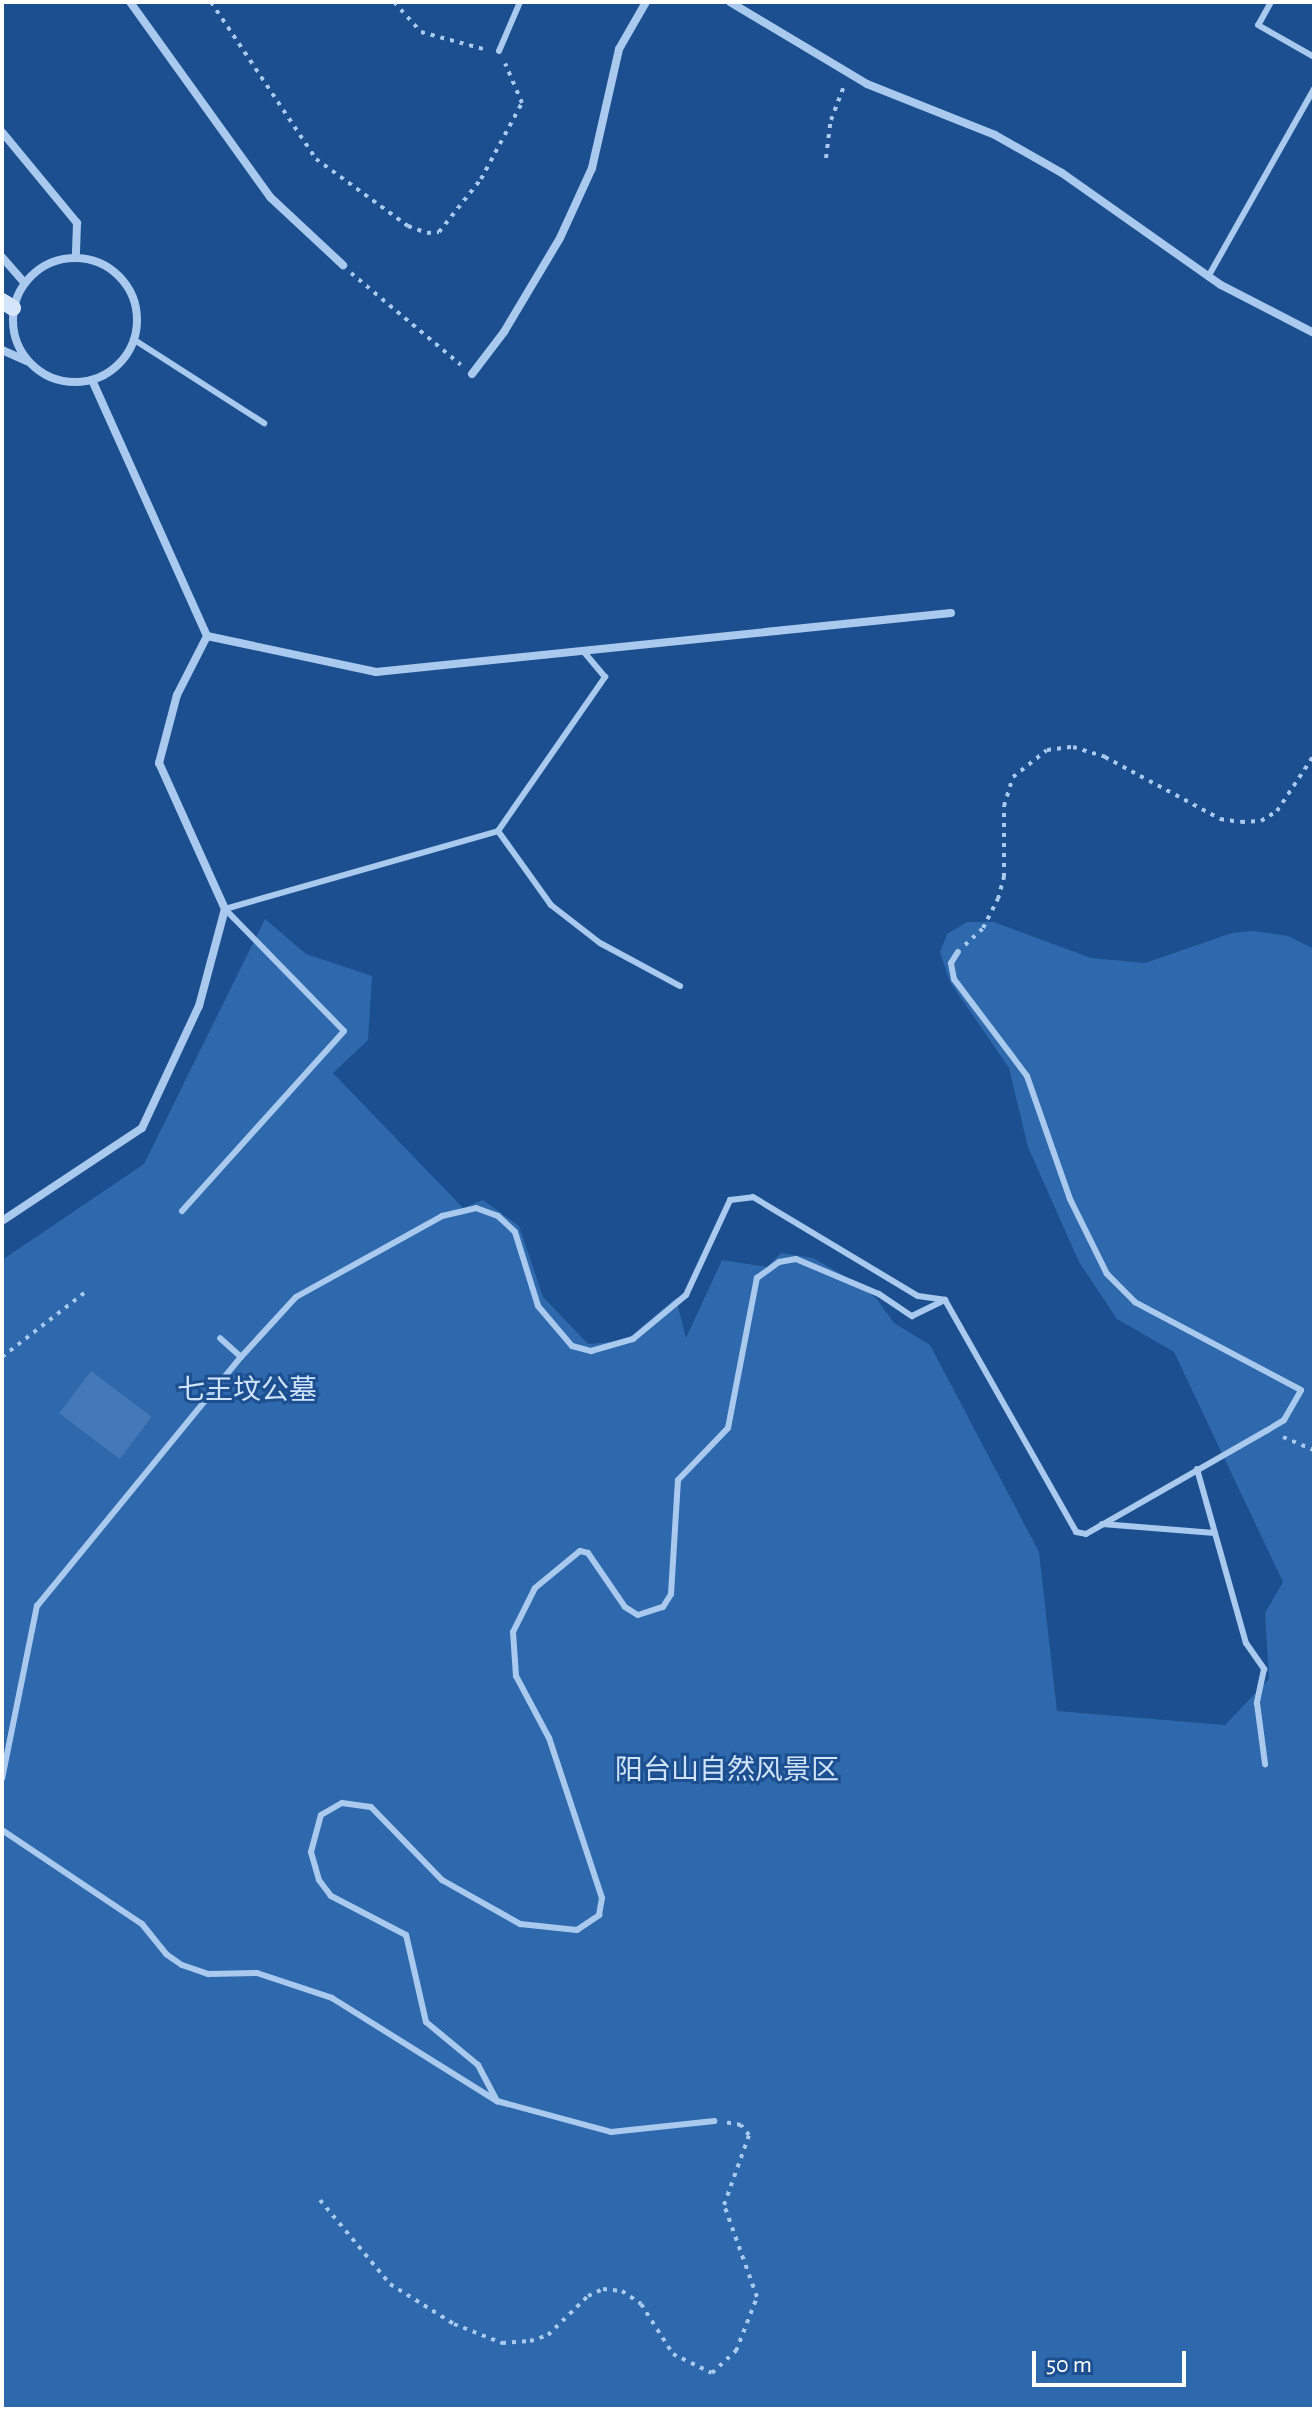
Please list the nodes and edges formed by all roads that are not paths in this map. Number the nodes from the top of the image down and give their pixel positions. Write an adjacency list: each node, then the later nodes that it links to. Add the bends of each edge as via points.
1 (130, 2): 12 (street, via 270,197)
2 (520, 2): 6 (lane)
3 (646, 2): 20 (street, via 619,49 592,168 560,238 504,332)
4 (730, 2): 13 (street, via 850,74 995,135 1062,173)
5 (1271, 2): 7 (lane, via 1258,25)
6 (499, 51)
7 (1314, 57)
8 (1314, 89): 13 (lane)
9 (2, 132): 11 (street, via 77,223)
10 (2, 257): 14 (street)
11 (76, 257): 14 (street, via 49,263); 17 (street, via 103,263 123,279 137,309)
12 (343, 265)
13 (1208, 277): 16 (street)
14 (24, 282): 15 (street)
15 (8, 305): 19 (street, via 15,338)
16 (1314, 333)
17 (133, 339): 21 (street, via 115,369); 22 (lane)
18 (2, 350): 19 (street)
19 (28, 361): 21 (street, via 59,380)
20 (472, 374)
21 (92, 380): 24 (street)
22 (264, 423)
23 (951, 613): 25 (street)
24 (207, 636): 25 (street, via 376,672); 27 (street, via 177,695 159,763)
25 (583, 651): 26 (lane, via 605,677)
26 (498, 831): 27 (lane); 29 (lane, via 551,905 600,943)
27 (225, 909): 30 (lane, via 344,1031); 31 (street, via 199,1006 142,1128)
28 (958, 952): 35 (lane, via 951,963 954,979 1027,1076 1070,1199 1107,1274 1135,1302 1301,1390 1284,1420)
29 (680, 986)
30 (182, 1211)
31 (2, 1221)
32 (945, 1300): 34 (lane, via 918,1296 753,1197 730,1200 686,1295 633,1339 591,1351 572,1346 538,1306 515,1232 498,1216 476,1208 442,1216 296,1297); 36 (lane, via 1065,1521 1086,1534); 41 (lane, via 912,1316 879,1294 796,1259 779,1262 757,1278 728,1428 678,1480 671,1594 663,1607 638,1615 625,1607 588,1553 580,1551 535,1588 513,1632 516,1676 549,1738 602,1898 599,1915 577,1930 520,1924 442,1880 371,1807 342,1803 321,1815 311,1852 319,1880 331,1896 406,1935 426,2022 478,2065)
33 (220, 1338): 34 (lane)
34 (241, 1357): 39 (lane, via 37,1606)
35 (1197, 1469): 36 (lane); 37 (lane)
36 (1102, 1524): 37 (lane)
37 (1215, 1533): 38 (lane, via 1246,1643 1264,1669 1257,1703)
38 (1265, 1764)
39 (2, 1779)
40 (2, 1830): 41 (lane, via 142,1924 182,1965 208,1974 257,1973 332,1998)
41 (497, 2101): 42 (lane, via 611,2132)
42 (714, 2121)

